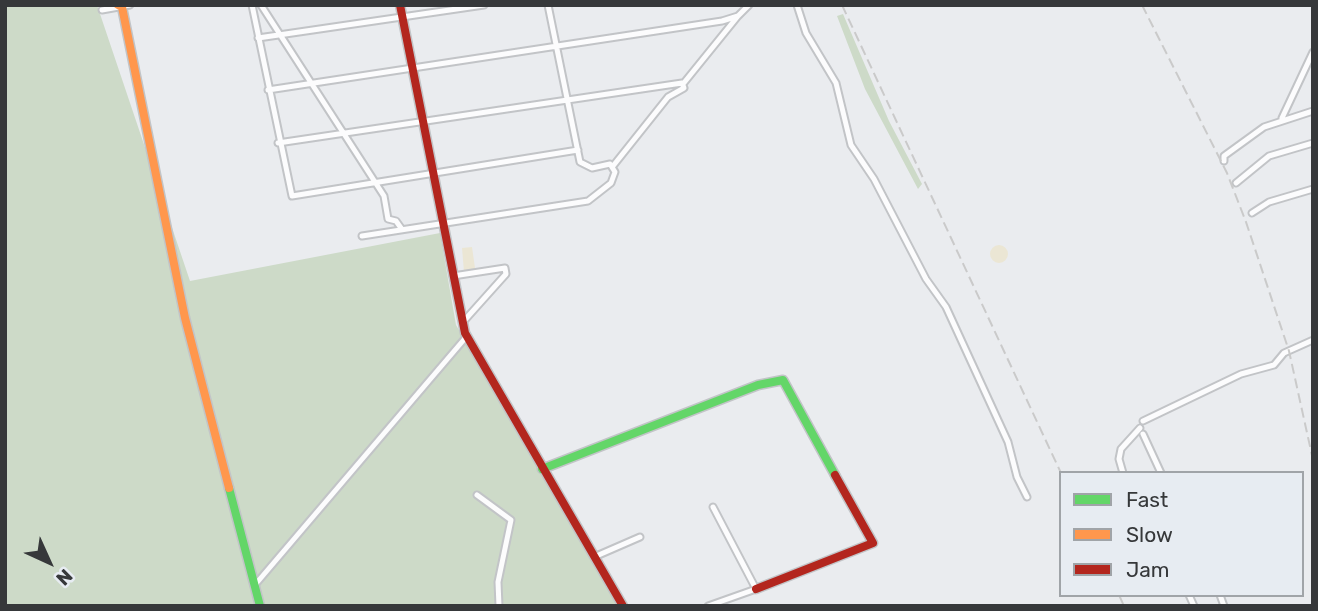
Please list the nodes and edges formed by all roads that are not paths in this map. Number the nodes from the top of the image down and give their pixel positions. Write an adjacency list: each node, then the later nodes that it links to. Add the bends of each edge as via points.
1 (252, 5): 13 (street)
2 (261, 5): 12 (street)
3 (401, 5): 11 (street)
4 (484, 5): 11 (street)
5 (548, 5): 14 (street)
6 (749, 5): 10 (street)
7 (797, 5): 47 (street, via 806,33 836,83 852,145 946,307 1008,442)
8 (123, 6): 9 (street); 51 (street, via 185,318)
9 (102, 10)
10 (738, 16): 14 (street); 18 (street)
11 (403, 18): 12 (street); 16 (street)
12 (281, 35): 13 (street); 17 (street)
13 (258, 38): 19 (street)
14 (556, 47): 16 (street); 20 (street)
15 (1313, 52): 22 (street)
16 (413, 68): 17 (street); 23 (street)
17 (313, 83): 19 (street); 24 (street)
18 (684, 84): 20 (street); 29 (street, via 668,97)
19 (268, 90): 25 (street)
20 (567, 98): 23 (street); 27 (street)
21 (1313, 111): 22 (street)
22 (1281, 119): 28 (street, via 1224,156)
23 (423, 121): 24 (street); 30 (street)
24 (345, 133): 25 (street); 31 (street)
25 (278, 142): 31 (street, via 292,196)
26 (1313, 143): 32 (street, via 1269,156)
27 (578, 150): 29 (street, via 585,167); 30 (street)
28 (1224, 161)
29 (613, 166): 35 (street, via 611,183 588,201)
30 (434, 172): 31 (street); 35 (street)
31 (375, 182): 36 (street, via 384,196 388,219)
32 (1236, 183)
33 (1313, 189): 34 (street, via 1269,202)
34 (1252, 214)
35 (444, 224): 36 (street); 38 (street)
36 (401, 228): 37 (street)
37 (362, 236)
38 (453, 276): 39 (street); 39 (street, via 505,268 506,274)
39 (463, 322): 40 (street)
40 (467, 337): 43 (street); 51 (street)
41 (1313, 340): 42 (street, via 1284,353 1274,365 1230,379)
42 (1143, 421)
43 (542, 469): 50 (street); 52 (street, via 758,385 783,380 873,542)
44 (1122, 471): 45 (street, via 1121,449 1142,431)
45 (1160, 471)
46 (477, 495): 54 (street, via 511,520 498,582)
47 (1027, 497)
48 (713, 507): 52 (street)
49 (640, 537): 50 (street)
50 (594, 557): 55 (street)
51 (254, 586): 53 (street)
52 (755, 589): 56 (street)
53 (260, 606)
54 (499, 606)
55 (623, 606)
56 (708, 606)

